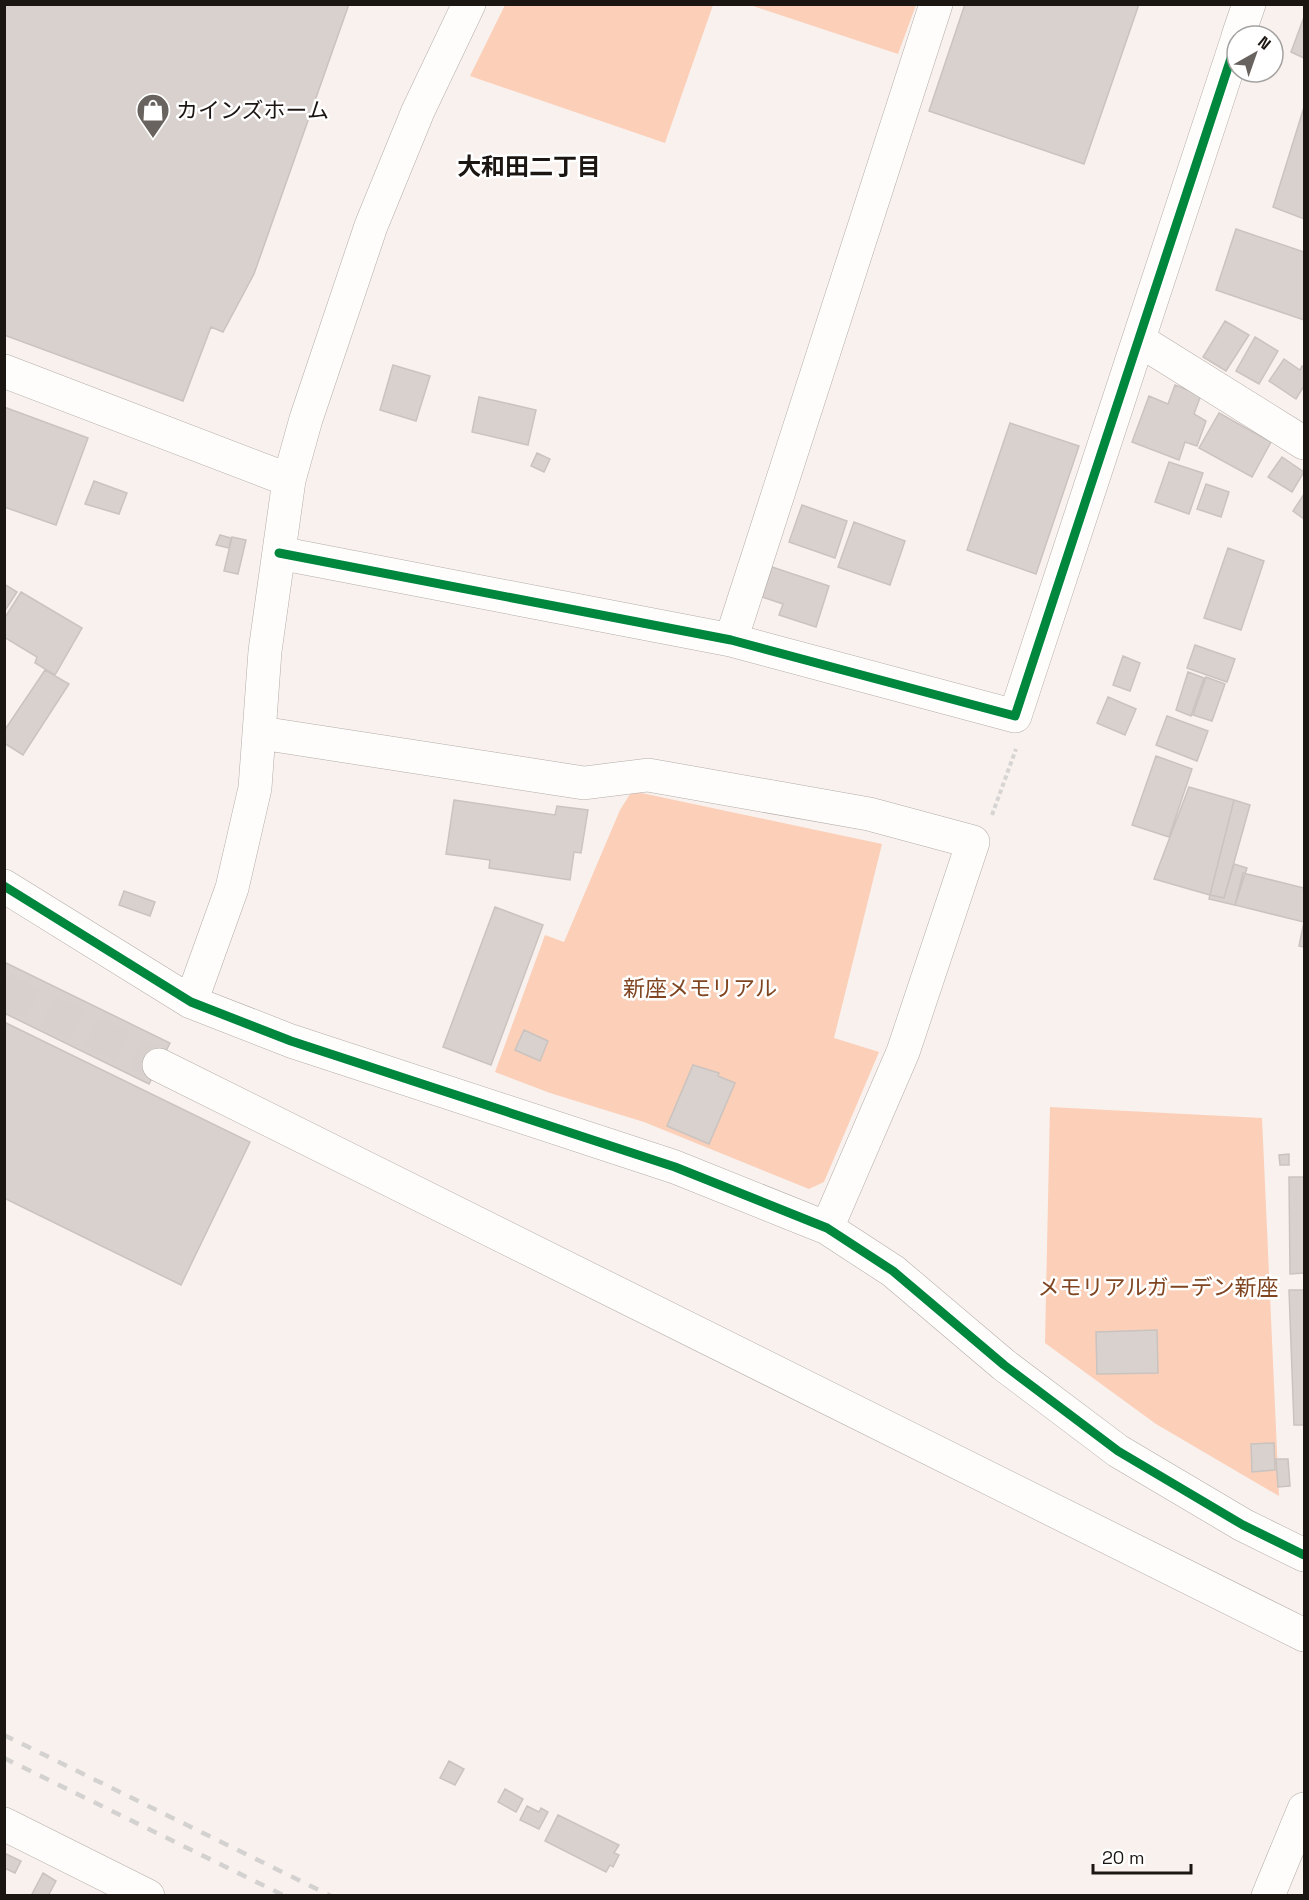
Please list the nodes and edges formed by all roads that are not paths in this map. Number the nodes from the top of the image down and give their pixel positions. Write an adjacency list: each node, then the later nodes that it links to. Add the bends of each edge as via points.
1 (469, 4): 9 (street, via 418,111 371,226 306,419)
2 (936, 4): 11 (street)
3 (1249, 4): 4 (street)
4 (1242, 24)
5 (1225, 77): 6 (street)
6 (1139, 340): 8 (street); 11 (street, via 1015,716)
7 (4, 371): 9 (street)
8 (1305, 443)
9 (290, 480): 10 (street)
10 (279, 552): 11 (street); 12 (street, via 266,651)
11 (730, 640)
12 (261, 733): 14 (street, via 255,788 232,888); 16 (street, via 584,783 648,775 869,814 973,842 903,1052)
13 (4, 886): 14 (street)
14 (191, 1002): 16 (street, via 291,1041 675,1167)
15 (159, 1065): 18 (street)
16 (827, 1228): 17 (street, via 893,1271 1004,1365 1118,1451)
17 (1305, 1556)
18 (1305, 1635)
19 (1305, 1809): 22 (street)
20 (4, 1824): 21 (street)
21 (148, 1896)
22 (1268, 1896)

